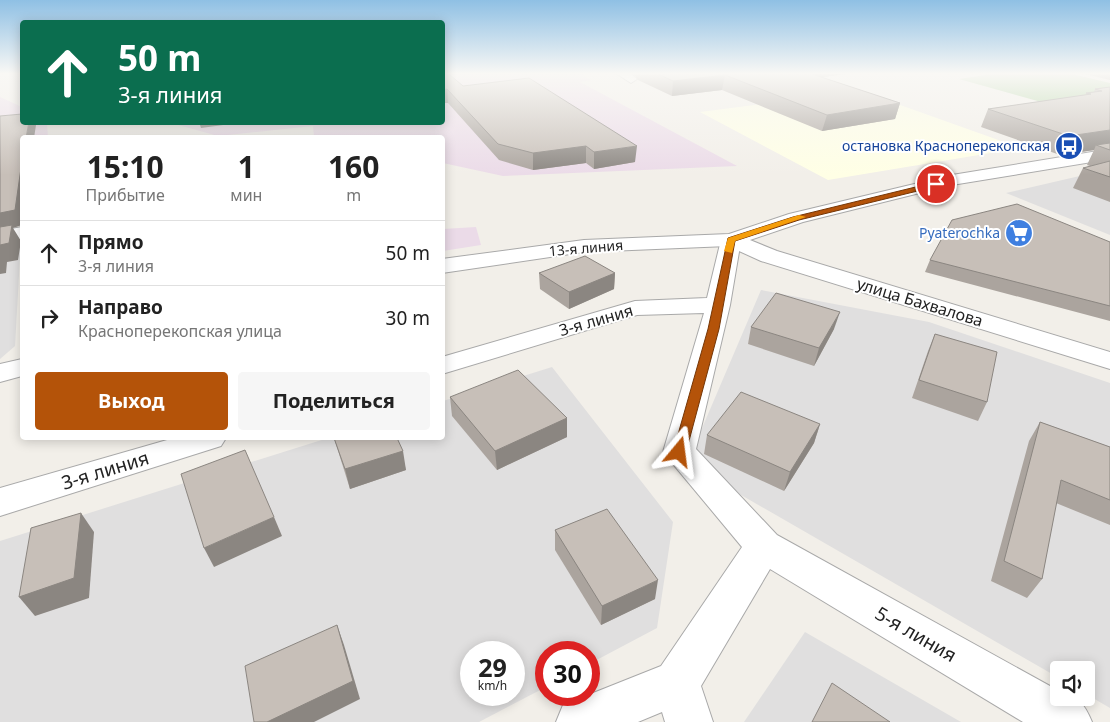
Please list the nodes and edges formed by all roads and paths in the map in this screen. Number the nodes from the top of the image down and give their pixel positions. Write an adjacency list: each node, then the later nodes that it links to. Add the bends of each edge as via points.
1 (1110, 154): 4 (street, via 952,180 796,218)
2 (20, 233): 3 (street)
3 (0, 237)
4 (731, 240): 5 (street, 13-я линия, via 584,246); 6 (street); 7 (street, улица Бахвалова, via 769,256)
5 (445, 266)
6 (718, 305): 8 (street, 3-я линия, via 635,308); 13 (street, 5-я линия, via 679,452)
7 (1110, 361)
8 (445, 365)
9 (20, 368): 10 (street)
10 (0, 373)
11 (203, 440): 12 (street, 3-я линия)
12 (0, 502)
13 (764, 546): 14 (street); 16 (street, 5-я линия)
14 (683, 702): 15 (street)
15 (580, 722)
16 (1068, 722)

